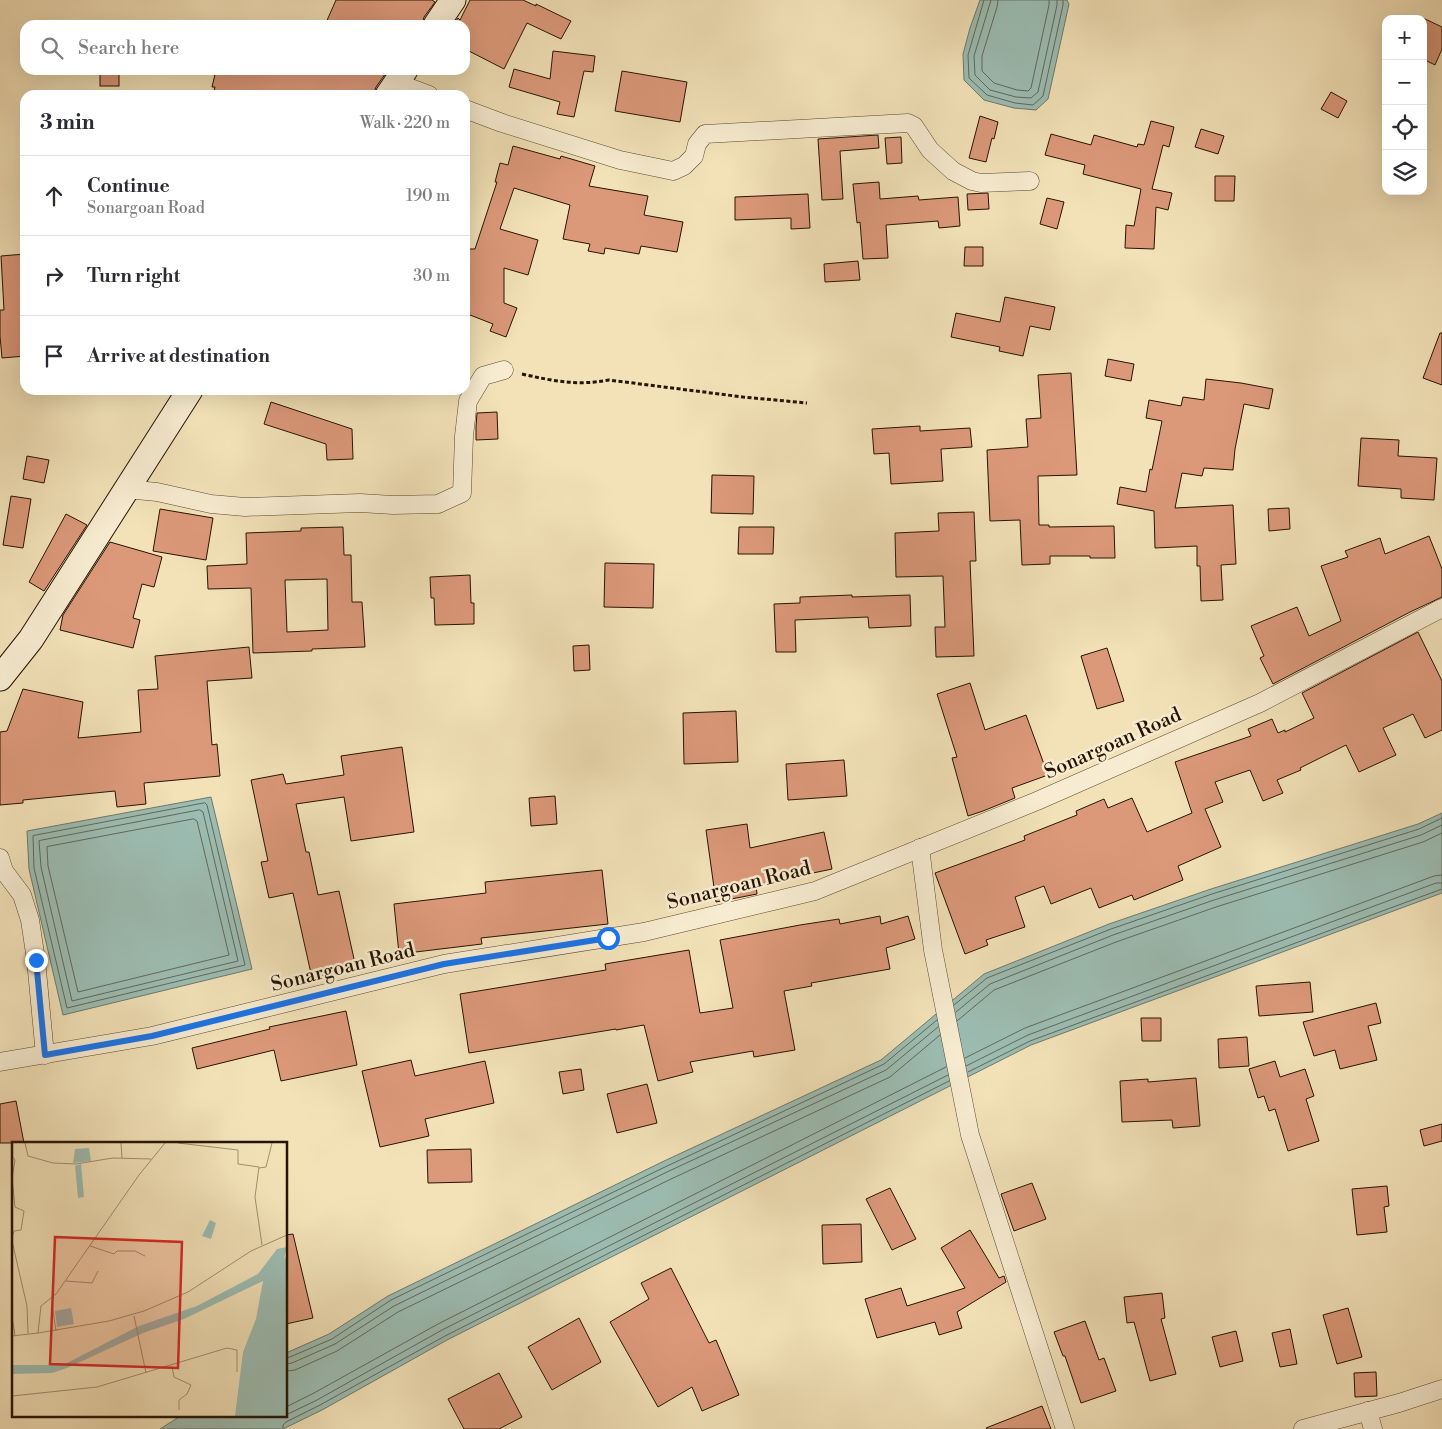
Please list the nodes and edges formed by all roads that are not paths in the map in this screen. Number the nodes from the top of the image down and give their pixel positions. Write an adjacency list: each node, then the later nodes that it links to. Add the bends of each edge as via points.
1 (453, 0): 2 (main road)
2 (439, 20)
3 (397, 83): 4 (street)
4 (416, 90)
5 (470, 111): 6 (street, via 620,160 673,171 694,156 697,144 705,134 908,123 953,171 972,181)
6 (1030, 181)
7 (504, 370): 9 (street, via 483,376 468,401 462,493 438,504 245,507)
8 (187, 395): 9 (main road)
9 (126, 489): 11 (main road, via 31,639)
10 (1442, 608): 12 (street, Sonargoan Road, via 1260,702 1037,801)
11 (0, 678)
12 (920, 848): 14 (street, Sonargoan Road, via 815,890 644,932 444,964 152,1036); 18 (street, via 933,950 970,1135)
13 (0, 858): 14 (street, via 4,871 22,896 30,920)
14 (45, 1055): 15 (street, Sonargoan Road)
15 (0, 1062)
16 (1442, 1389): 17 (street)
17 (1368, 1411): 19 (street); 20 (street)
18 (1065, 1429)
19 (1303, 1429)
20 (1373, 1429)

